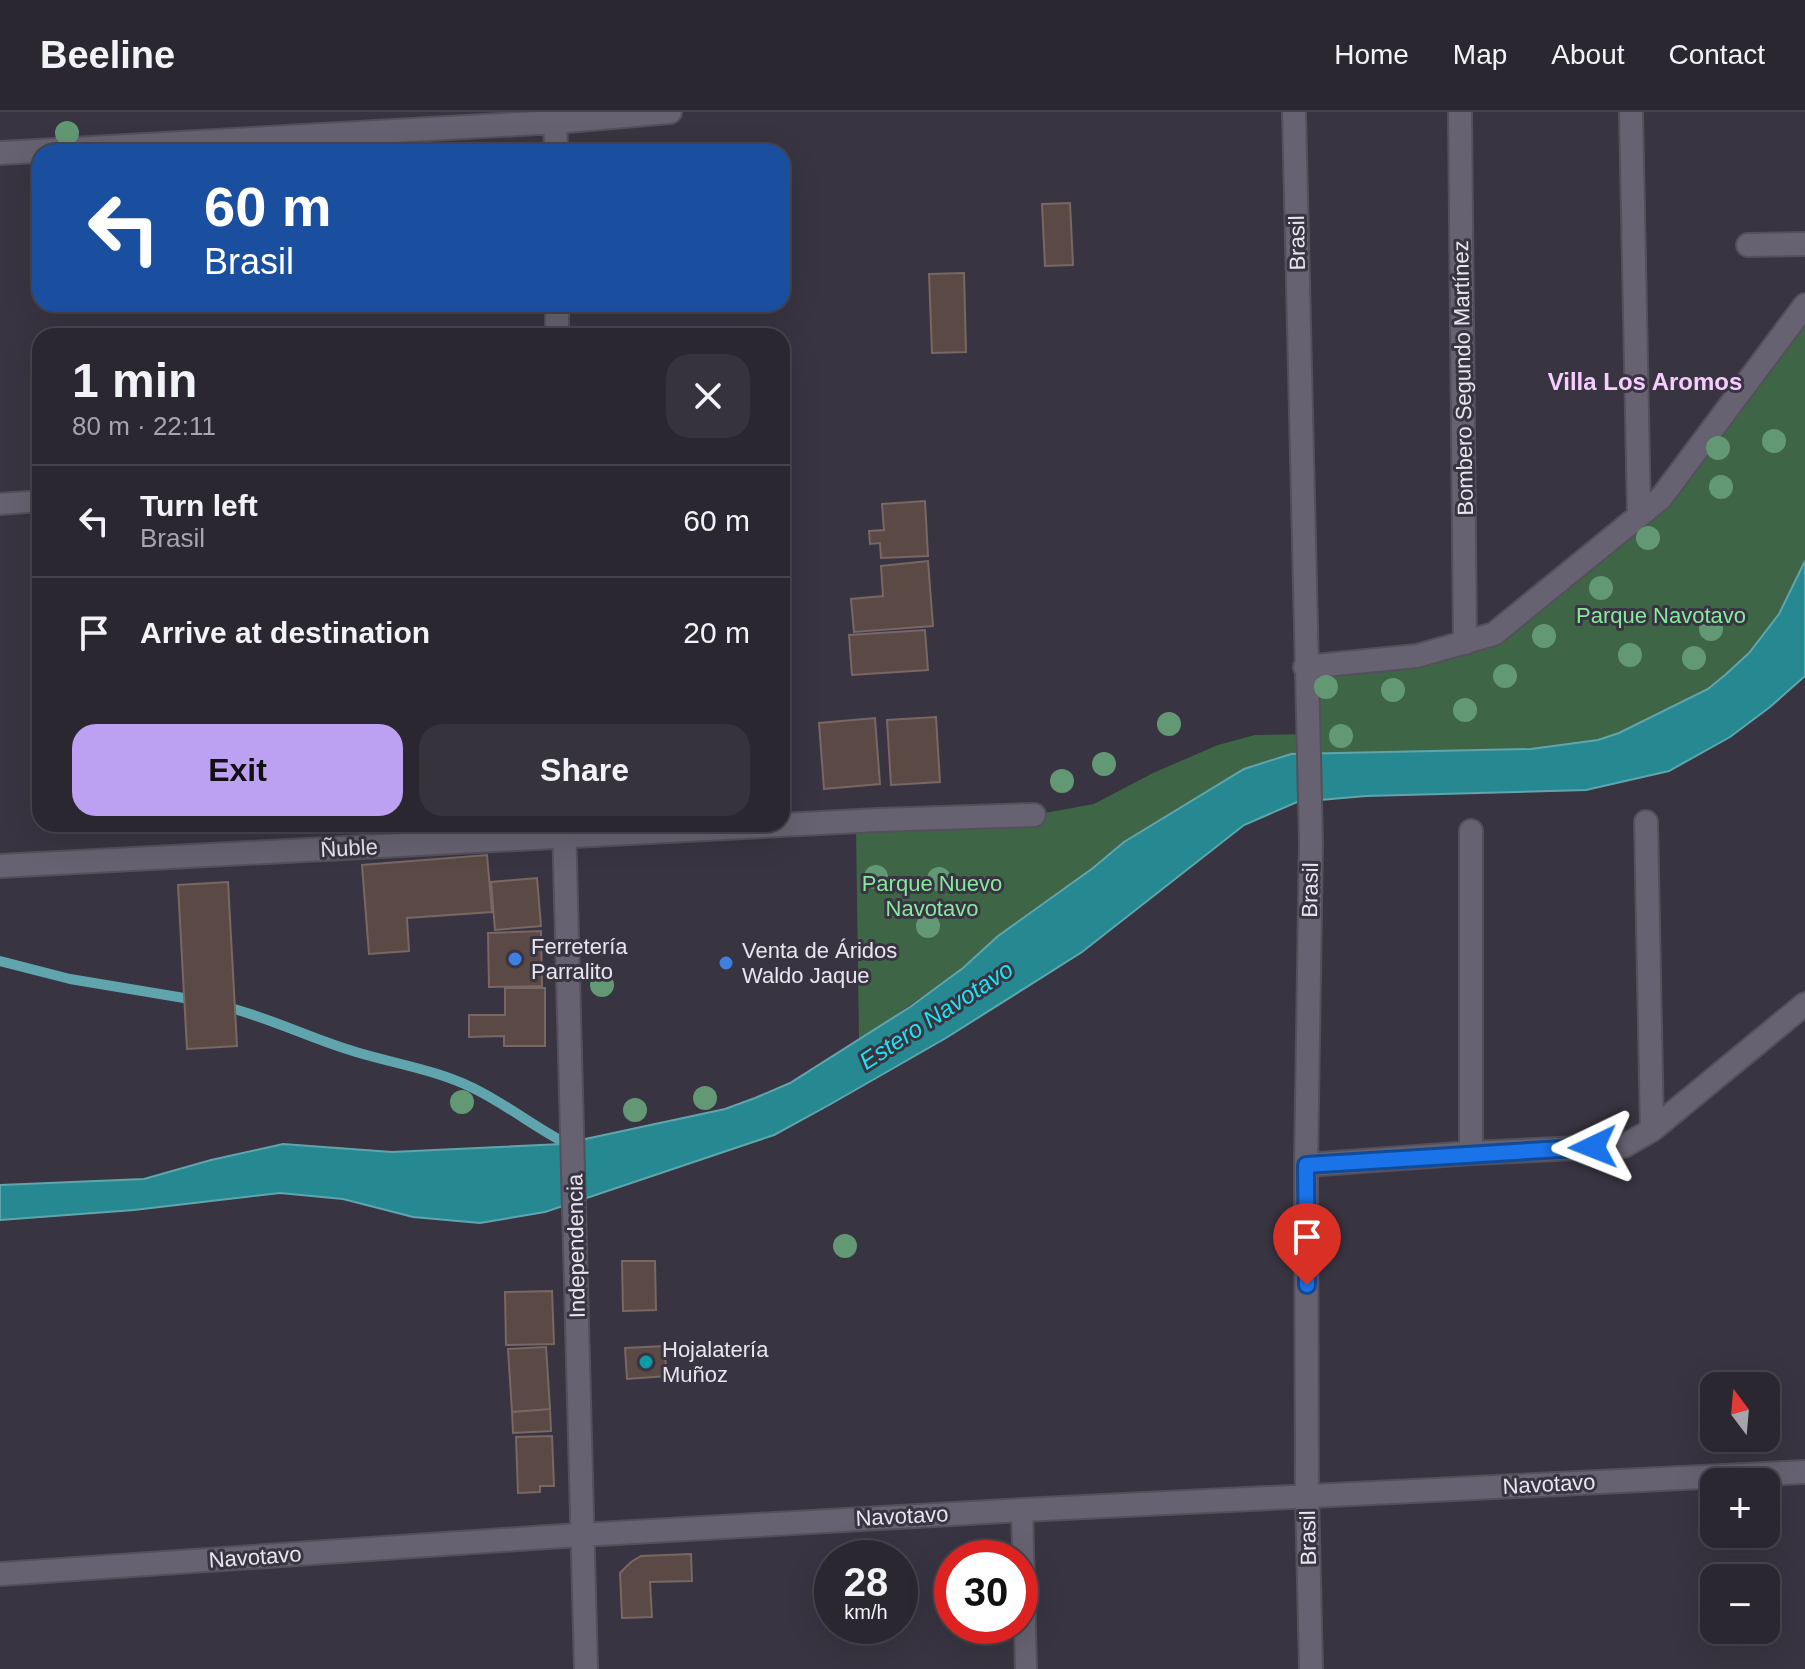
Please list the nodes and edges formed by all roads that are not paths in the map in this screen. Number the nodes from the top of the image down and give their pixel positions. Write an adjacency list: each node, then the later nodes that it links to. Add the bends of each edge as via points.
1 (670, 112): 5 (street)
2 (1294, 112): 17 (street, Brasil)
3 (1460, 112): 16 (street, Bombero Segundo Martínez)
4 (1631, 112): 15 (street)
5 (555, 117): 6 (street); 7 (street)
6 (139, 144)
7 (556, 144)
8 (32, 151): 9 (street)
9 (0, 153)
10 (1805, 244): 11 (street)
11 (1748, 245)
12 (1805, 305): 15 (street, via 1661,498)
13 (32, 502): 14 (lane)
14 (0, 504)
15 (1639, 515): 16 (street, via 1494,634)
16 (1465, 643): 17 (street, via 1417,656)
17 (1305, 667): 28 (street, Brasil, via 1311,843)
18 (1034, 815): 20 (street, Ñuble)
19 (1646, 822): 26 (street)
20 (790, 823)
21 (1471, 831): 27 (street)
22 (533, 832): 24 (street, Ñuble)
23 (564, 832): 32 (street, Independencia)
24 (0, 866)
25 (1805, 1004): 26 (street)
26 (1652, 1130): 27 (street, via 1624,1146)
27 (1471, 1153): 28 (street)
28 (1306, 1165): 30 (street, Brasil)
29 (1805, 1472): 30 (street, Navotavo)
30 (1307, 1496): 31 (street, Navotavo); 36 (street, Brasil)
31 (1022, 1510): 32 (street, Navotavo); 35 (lane)
32 (583, 1535): 33 (street, Navotavo); 34 (street, Independencia)
33 (0, 1574)
34 (586, 1669)
35 (1026, 1669)
36 (1311, 1669)

